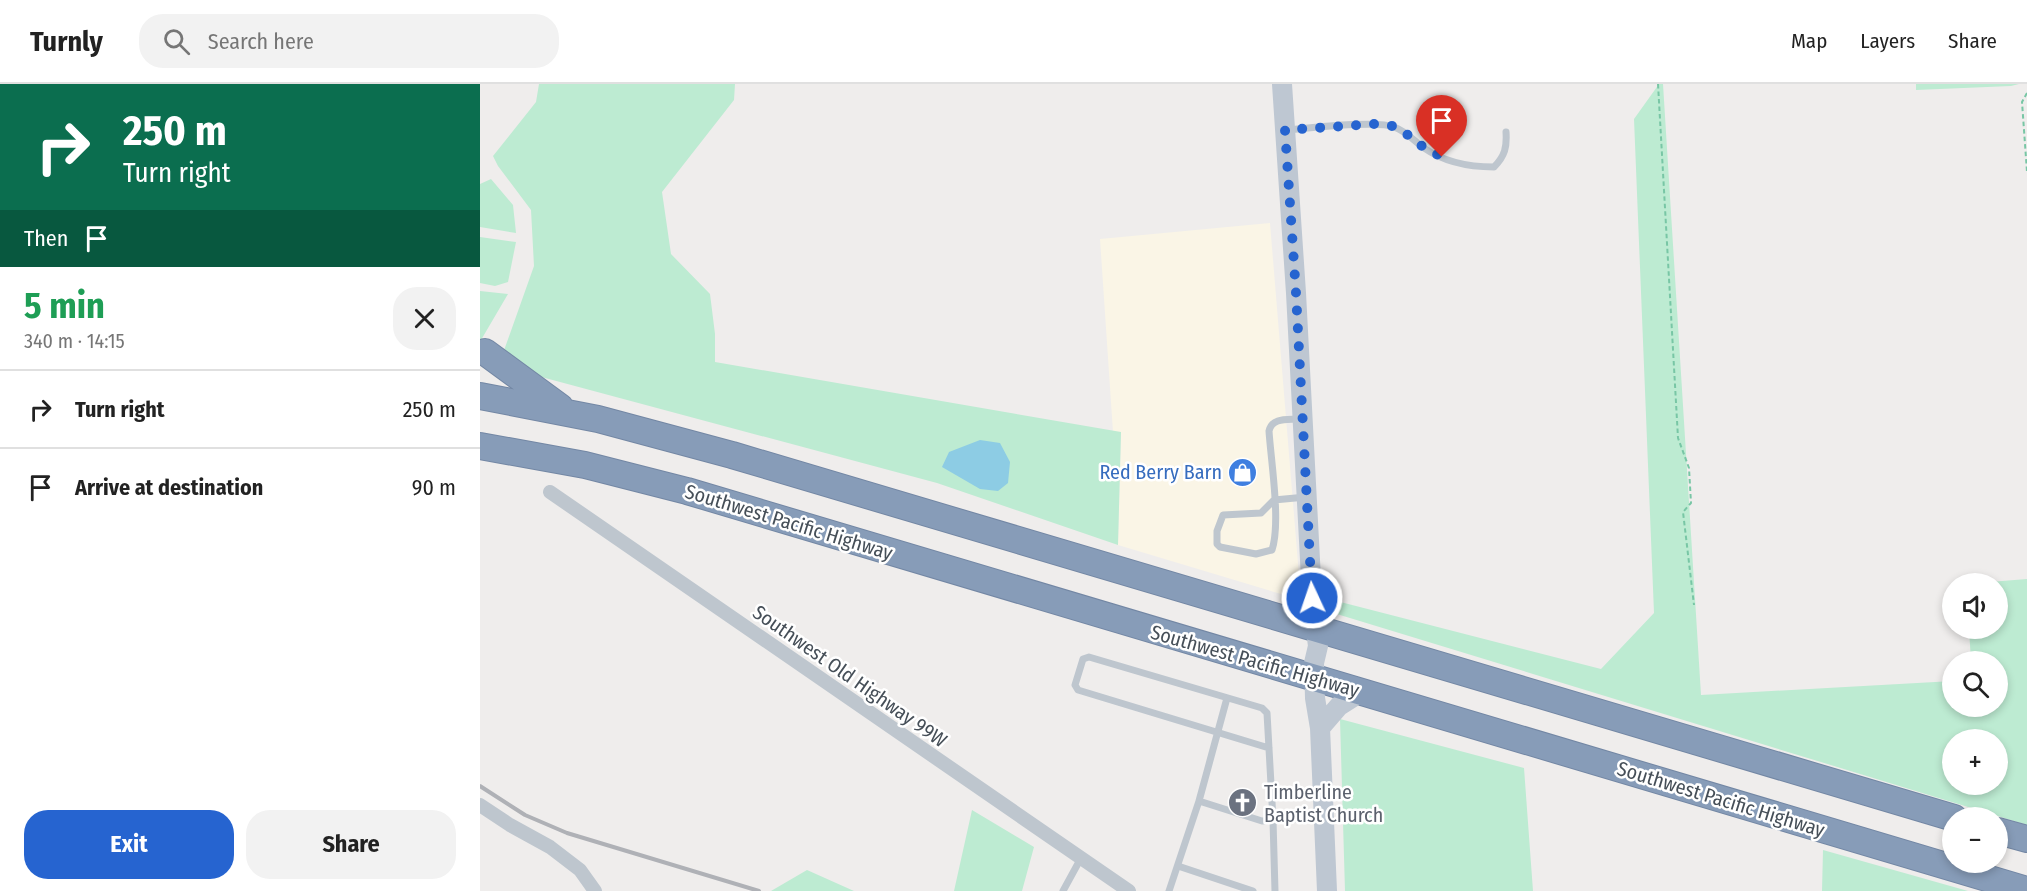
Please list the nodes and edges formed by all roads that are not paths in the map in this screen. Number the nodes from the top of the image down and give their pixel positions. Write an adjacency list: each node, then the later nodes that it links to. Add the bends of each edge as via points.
1 (1282, 84): 2 (street)
2 (1285, 130): 3 (lane, via 1393,126 1424,148 1474,167 1494,167 1503,158); 7 (street)
3 (1506, 132)
4 (482, 351): 6 (highway)
5 (480, 396): 6 (highway)
6 (568, 413): 12 (highway, via 732,454)
7 (1302, 419): 10 (street); 11 (lane, via 1274,421 1270,425)
8 (480, 446): 13 (highway, Southwest Pacific Highway, via 585,465 687,491)
9 (550, 492): 26 (street, Southwest Old Highway 99W)
10 (1306, 497): 11 (lane); 12 (street)
11 (1274, 500): 11 (lane, via 1261,513 1223,515 1217,544 1256,554 1272,550 1276,538)
12 (1316, 628): 13 (street); 21 (highway)
13 (1314, 678): 14 (highway, Southwest Pacific Highway); 16 (street)
14 (1361, 692): 16 (street, via 1338,706); 28 (highway, Southwest Pacific Highway)
15 (1227, 698): 17 (lane); 17 (lane, via 1089,657 1083,659 1075,685 1078,690); 18 (lane, via 1262,708 1266,713)
16 (1320, 728): 22 (street)
17 (1217, 733): 18 (lane); 19 (lane)
18 (1269, 748): 23 (lane)
19 (1199, 801): 23 (lane, via 1262,821); 27 (lane)
20 (480, 805): 29 (street, via 550,847 580,870)
21 (1942, 814)
22 (1324, 817): 23 (lane); 35 (street)
23 (1273, 820): 34 (lane)
24 (2008, 834): 25 (highway)
25 (2027, 839)
26 (1081, 858): 30 (lane); 31 (street, Southwest Old Highway 99W)
27 (1178, 866): 32 (lane); 33 (lane)
28 (2027, 890)
29 (595, 891)
30 (1063, 891)
31 (1129, 891)
32 (1169, 891)
33 (1253, 891)
34 (1275, 891)
35 (1327, 891)

